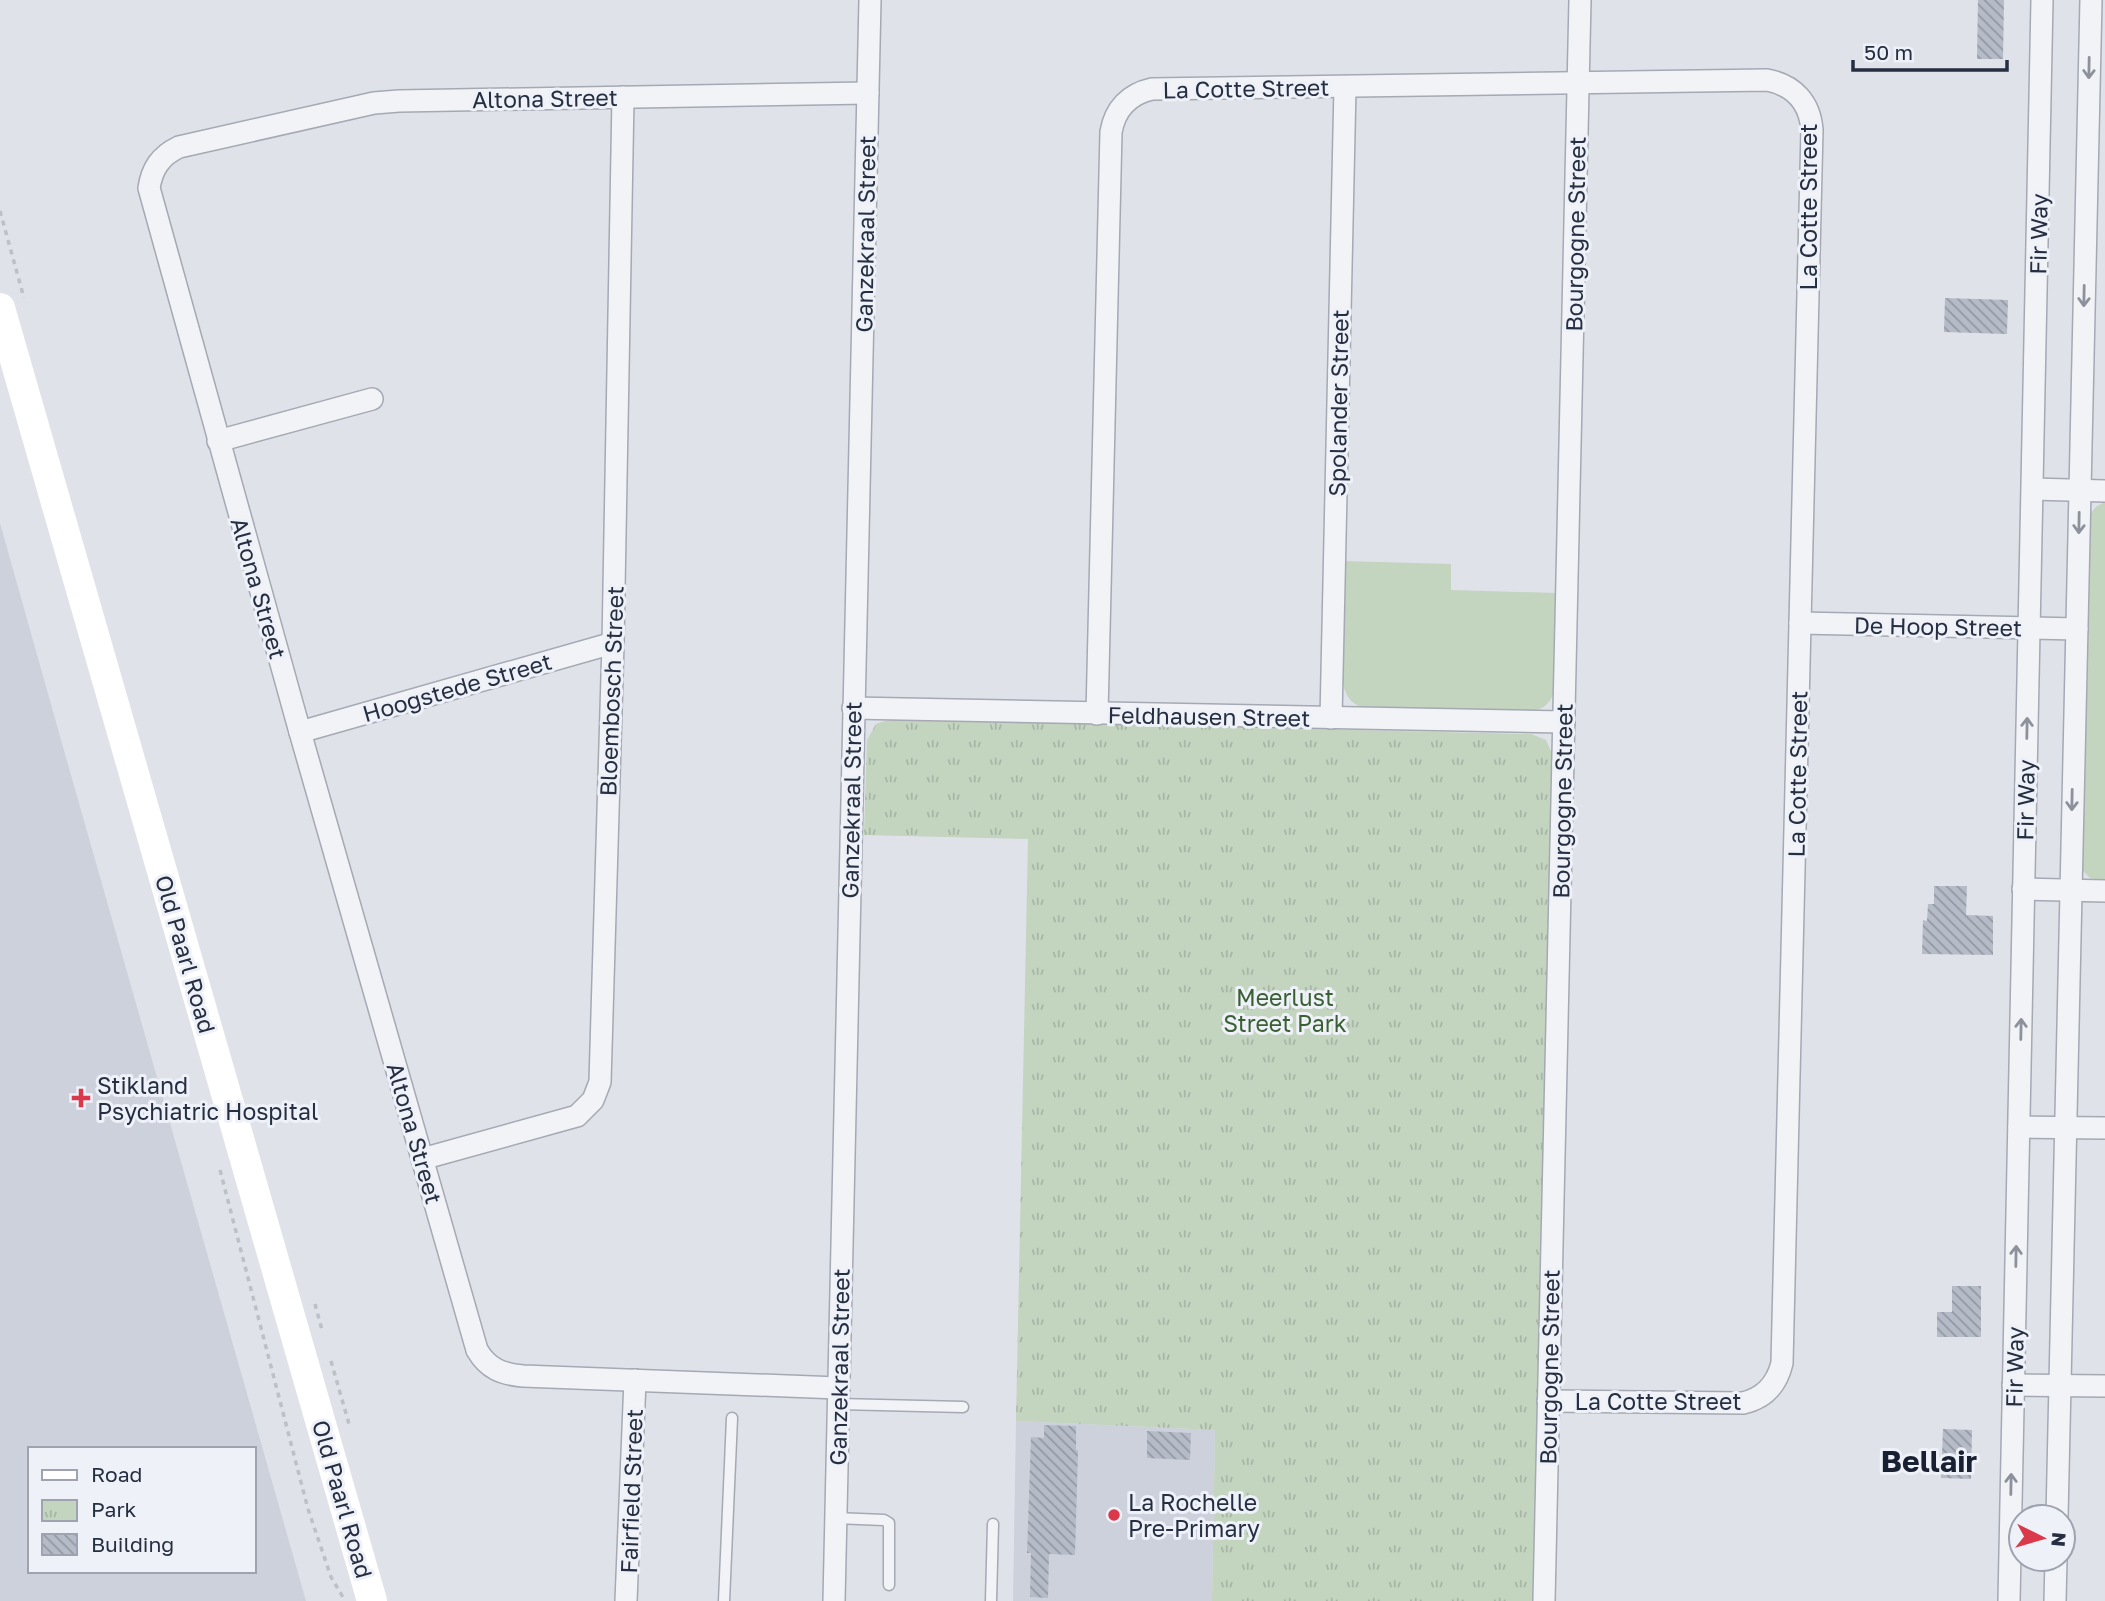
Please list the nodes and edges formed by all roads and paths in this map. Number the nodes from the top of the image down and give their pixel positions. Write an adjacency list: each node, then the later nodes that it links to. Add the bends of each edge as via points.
1 (870, 0): 7 (street, Ganzekraal Street)
2 (1580, 0): 5 (street, Bourgogne Street)
3 (2042, 0): 13 (street, Fir Way)
4 (2091, 0): 9 (street, Fir Way, one-way to 9)
5 (1578, 83): 6 (street, La Cotte Street); 16 (street, La Cotte Street, via 1767,80 1791,89 1808,110 1812,130); 23 (street, Bourgogne Street)
6 (1345, 87): 21 (street, La Cotte Street, via 1152,89 1130,98 1114,118); 22 (street, Spolander Street)
7 (869, 93): 8 (street, Altona Street); 20 (street, Ganzekraal Street)
8 (623, 97): 12 (street, Altona Street, via 374,103 169,152 150,178 150,200); 19 (street, Bloembosch Street)
9 (2095, 260): 14 (street, Fir Way, one-way to 14)
10 (0, 308): 48 (main road, Old Paarl Road)
11 (372, 399): 12 (street)
12 (218, 441): 24 (street, Altona Street)
13 (2033, 489): 14 (street); 17 (street, Fir Way)
14 (2080, 490): 15 (street); 18 (street, Fir Way, one-way to 18)
15 (2105, 491)
16 (1800, 623): 17 (street, De Hoop Street); 38 (street, La Cotte Street, via 1780,1373 1764,1395 1743,1403)
17 (2029, 628): 18 (street, De Hoop Street); 25 (street, Fir Way, one-way to 17)
18 (2077, 629): 26 (street, Fir Way, one-way to 26)
19 (613, 642): 24 (street, Hoogstede Street); 32 (street, Bloembosch Street, via 597,1092 586,1109 567,1120)
20 (853, 708): 21 (street, Feldhausen Street); 37 (street, Ganzekraal Street)
21 (1097, 714): 22 (street, Feldhausen Street)
22 (1331, 718): 23 (street, Feldhausen Street)
23 (1564, 722): 38 (street, Bourgogne Street)
24 (300, 732): 32 (street, Altona Street)
25 (2023, 889): 26 (street); 28 (street, Fir Way, one-way to 25)
26 (2070, 890): 27 (street); 29 (street, Fir Way)
27 (2105, 891)
28 (2019, 1127): 29 (street); 34 (street, Fir Way, one-way to 28)
29 (2064, 1128): 30 (street); 35 (street, Fir Way)
30 (2105, 1128)
31 (217, 1159): 47 (path, via 308,1509 331,1577)
32 (422, 1159): 33 (street, Altona Street, via 484,1362 513,1375)
33 (635, 1380): 37 (street, Altona Street); 49 (street, Fairfield Street)
34 (2013, 1385): 35 (street); 53 (street, Fir Way, one-way to 34)
35 (2059, 1385): 36 (street); 41 (street, Fir Way)
36 (2105, 1386)
37 (838, 1396): 39 (lane); 42 (street, Ganzekraal Street)
38 (1548, 1401): 52 (street, Bourgogne Street)
39 (963, 1407)
40 (732, 1418): 46 (lane)
41 (2057, 1503)
42 (835, 1518): 45 (lane, via 889,1523); 50 (street, Ganzekraal Street)
43 (993, 1524): 51 (lane)
44 (2056, 1573): 54 (street)
45 (889, 1585)
46 (724, 1600)
47 (345, 1601)
48 (372, 1601)
49 (626, 1601)
50 (834, 1601)
51 (991, 1601)
52 (1544, 1601)
53 (2009, 1601)
54 (2055, 1601)

